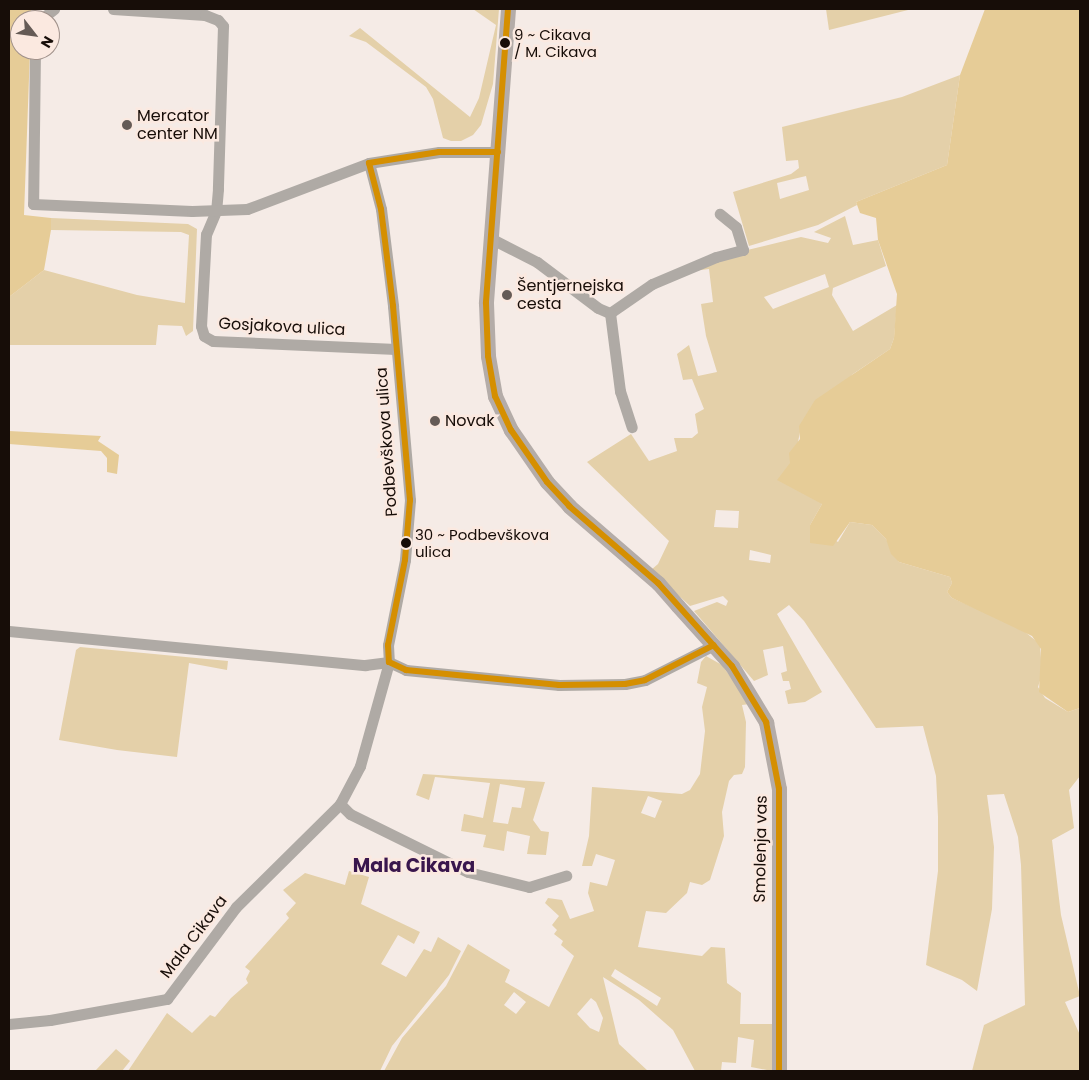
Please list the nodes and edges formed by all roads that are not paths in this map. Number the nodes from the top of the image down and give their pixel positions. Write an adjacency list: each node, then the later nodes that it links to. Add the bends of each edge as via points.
1 (113, 9): 6 (street, via 205,15 218,20 223,26)
2 (508, 9): 4 (main road)
3 (35, 60): 6 (street, via 33,204)
4 (498, 152): 5 (street, via 439,152); 8 (main road)
5 (369, 163): 6 (street, via 260,206); 10 (street, Podbevškova ulica, via 381,209)
6 (216, 211): 10 (street, Gosjakova ulica, via 206,234 201,326 204,336 213,340)
7 (720, 214): 9 (street, via 736,227 743,250 716,256 652,284)
8 (490, 238): 9 (street, via 538,262 598,308); 13 (main road, via 486,303 488,356 495,396 511,430 547,482 569,506 658,583)
9 (610, 313): 11 (street, via 620,391)
10 (396, 349): 14 (street, Podbevškova ulica, via 410,500 406,551 388,645)
11 (632, 426)
12 (9, 631): 14 (street, via 365,665)
13 (714, 645): 14 (street, via 645,680 625,684 559,685 406,670); 18 (main road, Smolenja vas, via 751,694 766,722 774,756 780,817)
14 (389, 662): 15 (street, Mala Cikava, via 360,766)
15 (340, 804): 16 (street, via 350,814 468,872 529,887); 17 (street, Mala Cikava, via 236,907 167,998 50,1020)
16 (566, 876)
17 (9, 1024)
18 (779, 1071)

